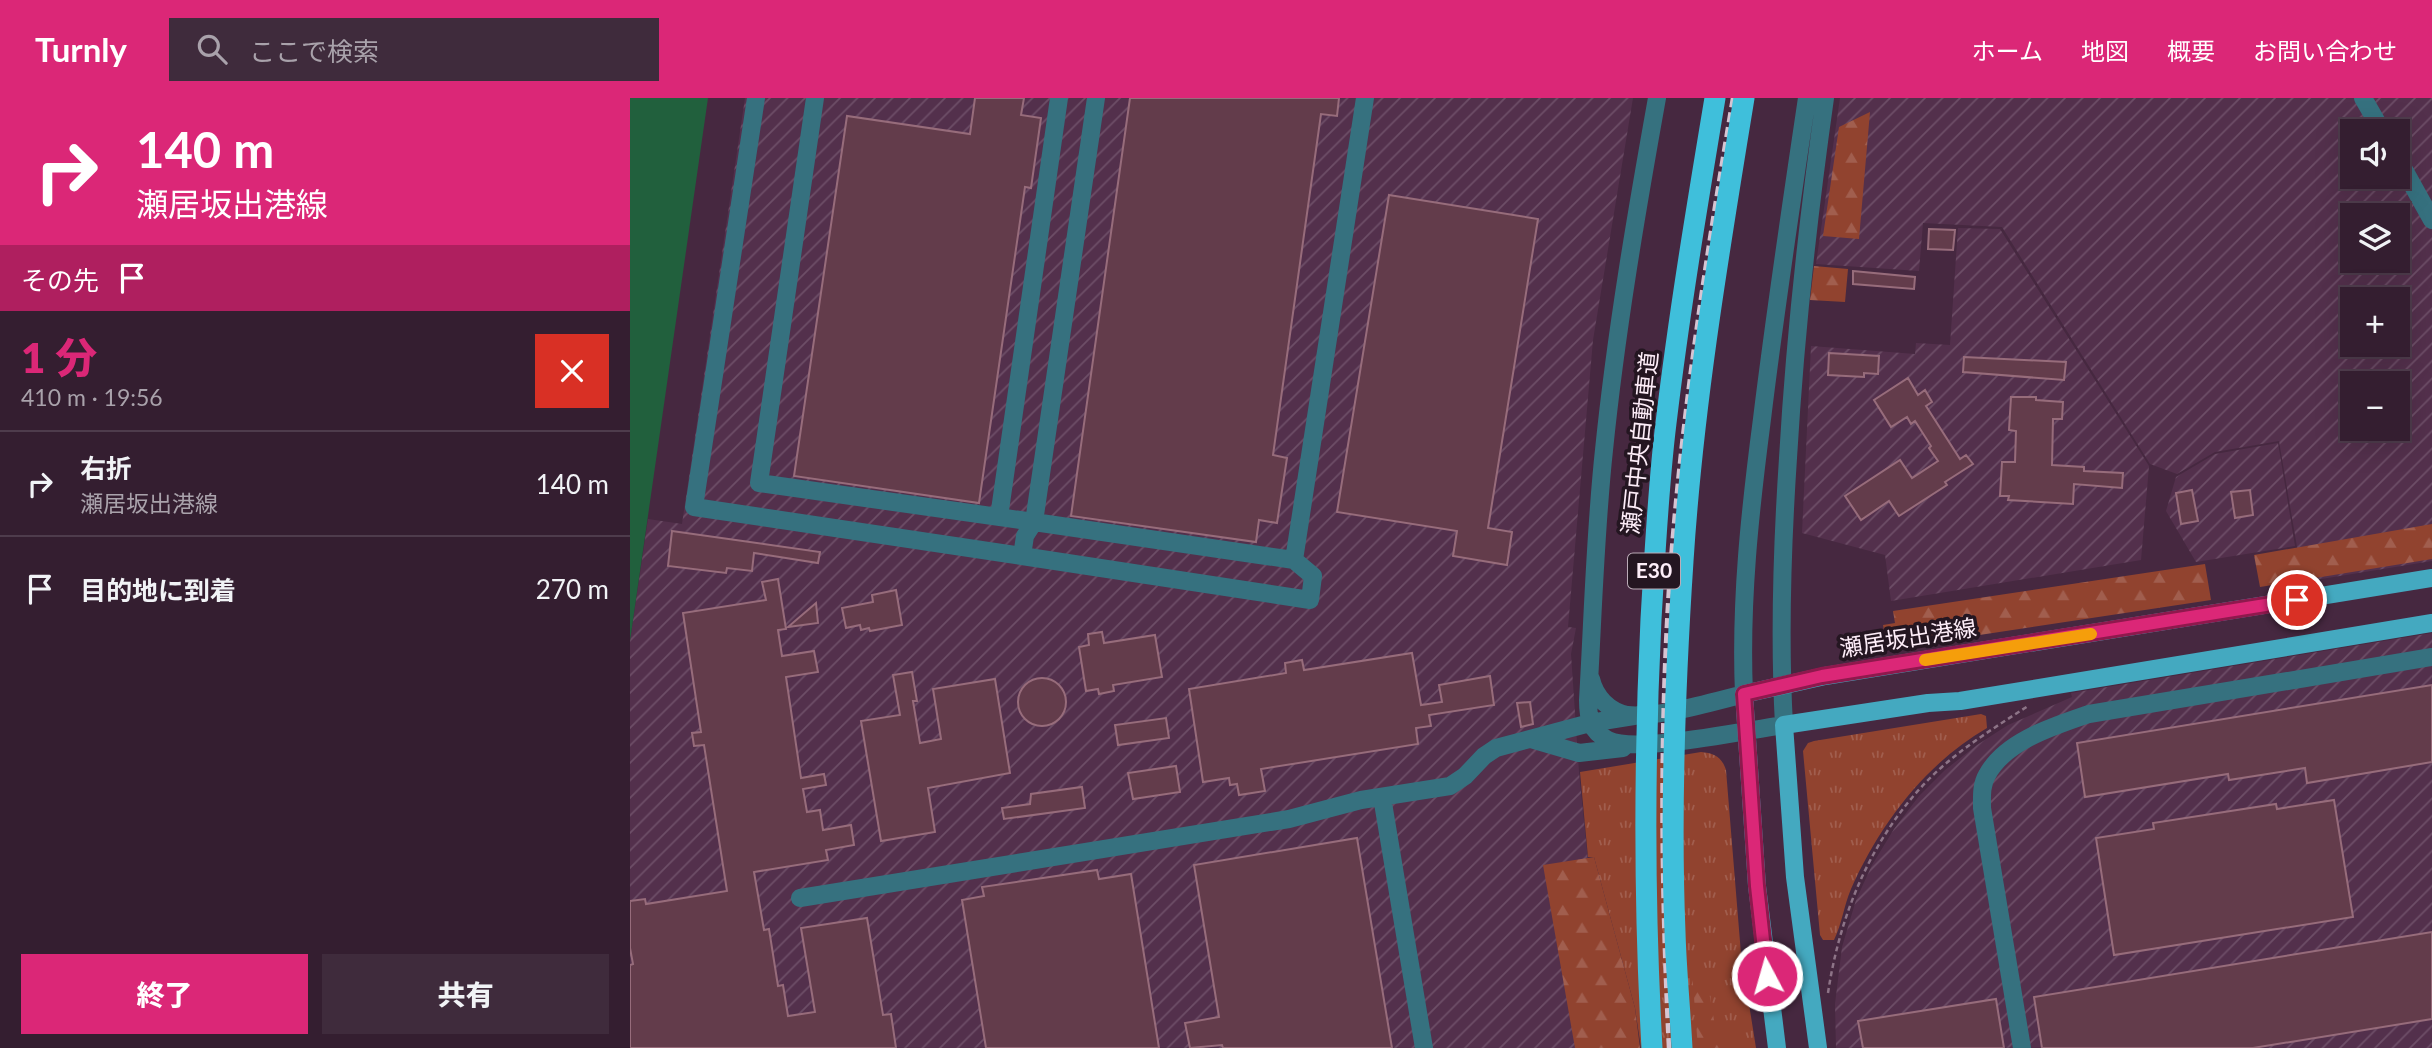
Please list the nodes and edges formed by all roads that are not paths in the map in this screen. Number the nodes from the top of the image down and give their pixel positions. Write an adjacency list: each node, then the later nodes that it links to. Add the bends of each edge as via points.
1 (756, 98): 17 (street, via 694,507)
2 (814, 98): 15 (street, via 759,483)
3 (1059, 98): 15 (street)
4 (1096, 98): 16 (street)
5 (1365, 98): 18 (street)
6 (1657, 98): 22 (street, via 1605,439)
7 (1715, 98): 34 (highway, 瀬戸中央自動車道 / E30, bridge, via 1665,425 1654,556 1645,810)
8 (1744, 98): 35 (highway, E30, bridge, via 1713,296 1683,558 1675,807 1675,931)
9 (1807, 98): 24 (street, via 1756,467 1744,586)
10 (1825, 98): 23 (street, via 1809,206 1793,384 1781,588)
11 (2363, 98): 12 (street)
12 (2375, 119)
13 (2410, 181): 14 (street)
14 (2432, 220)
15 (999, 517): 16 (street)
16 (1034, 522): 17 (street); 18 (street)
17 (1022, 556): 18 (street, via 1310,600 1313,576)
18 (1294, 560)
19 (2432, 578): 23 (main road, 瀬居坂出港線)
20 (2432, 623): 27 (main road, via 1960,701)
21 (2432, 657): 38 (street, via 2089,714 2006,752 1985,777 1982,808)
22 (1590, 672): 25 (street, via 1593,687 1605,704 1627,715); 26 (street)
23 (1782, 685): 24 (main road, 瀬居坂出港線); 27 (street)
24 (1744, 694): 25 (street); 28 (main road)
25 (1640, 715): 26 (street)
26 (1590, 723): 29 (street); 30 (street, via 1615,743)
27 (1784, 725): 28 (street); 37 (main road, via 1795,877)
28 (1746, 730): 30 (street); 36 (main road, via 1757,886)
29 (1531, 739): 30 (street, via 1579,753); 31 (street, via 1496,748 1450,786)
30 (1652, 745)
31 (1382, 797): 32 (street, via 1289,819); 33 (street)
32 (800, 898)
33 (1424, 1048)
34 (1653, 1048)
35 (1682, 1048)
36 (1777, 1048)
37 (1818, 1048)
38 (2022, 1048)

